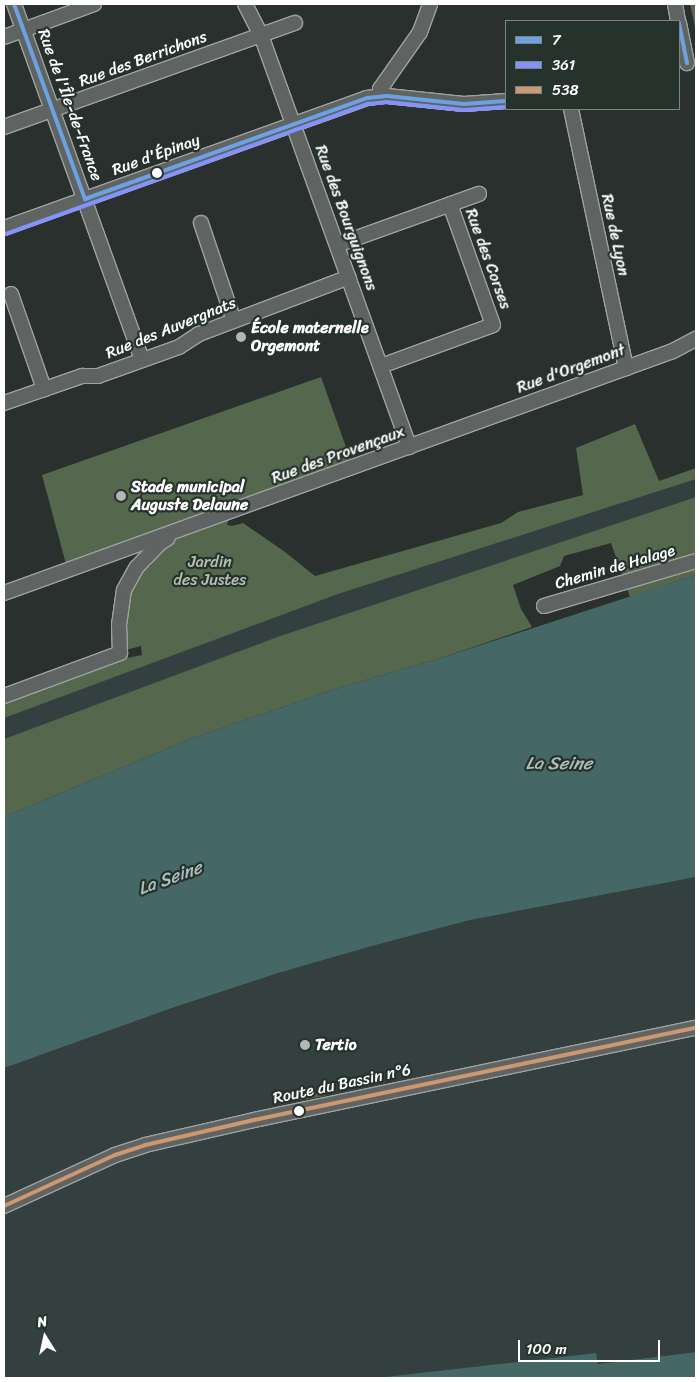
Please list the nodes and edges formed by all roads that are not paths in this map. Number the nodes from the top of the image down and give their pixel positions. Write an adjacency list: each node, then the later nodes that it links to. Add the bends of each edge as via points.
1 (14, 4): 9 (street, Rue de l'Île-de-France)
2 (94, 4): 9 (street)
3 (245, 4): 10 (street, Rue des Bourguignons)
4 (430, 4): 13 (street, via 420,32 380,89)
5 (675, 4): 6 (street)
6 (679, 20)
7 (295, 23): 10 (street, Rue des Berrichons)
8 (680, 27): 12 (street)
9 (23, 30): 11 (street); 15 (street, Rue de l'Île-de-France)
10 (261, 35): 15 (street, Rue des Berrichons); 17 (street, Rue des Bourguignons)
11 (4, 37)
12 (687, 63)
13 (380, 96): 14 (street, Rue d'Épinay, via 464,104); 17 (street, Rue d'Épinay)
14 (505, 101)
15 (54, 110): 18 (street, Rue des Berrichons); 20 (street, Rue de l'Île-de-France)
16 (571, 110): 31 (street, Rue de Lyon)
17 (292, 124): 20 (street, Rue d'Épinay); 24 (street, Rue des Bourguignons)
18 (4, 128)
19 (479, 194): 21 (street, Rue des Corses)
20 (85, 199): 23 (street, Rue d'Épinay); 29 (street, Rue de l'Île-de-France)
21 (450, 204): 24 (street, Rue des Corses); 30 (street, Rue des Corses, via 493,325)
22 (201, 223): 27 (street)
23 (4, 228)
24 (337, 245): 25 (street, Rue des Bourguignons)
25 (349, 277): 27 (street, Rue des Auvergnats); 30 (street, Rue des Bourguignons)
26 (11, 294): 32 (street)
27 (234, 321): 29 (street, Rue des Auvergnats)
28 (696, 340): 31 (street, Rue d'Orgemont)
29 (142, 360): 32 (street, Rue des Auvergnats, via 98,376 82,376)
30 (381, 366): 35 (street, Rue des Bourguignons)
31 (626, 368): 34 (street, Rue d'Orgemont)
32 (44, 389): 33 (street, Rue des Auvergnats)
33 (4, 403)
34 (458, 429): 35 (street, Rue des Provençaux)
35 (410, 447): 36 (street, Rue des Provençaux)
36 (176, 532): 38 (street, Rue des Provençaux); 40 (street, via 160,542 137,567 124,590 119,626 120,653)
37 (696, 562): 39 (street, Chemin de Halage)
38 (4, 593)
39 (544, 606)
40 (4, 696)
41 (696, 1028): 42 (street, Route du Bassin n°6, via 145,1145 115,1155)
42 (4, 1206)

